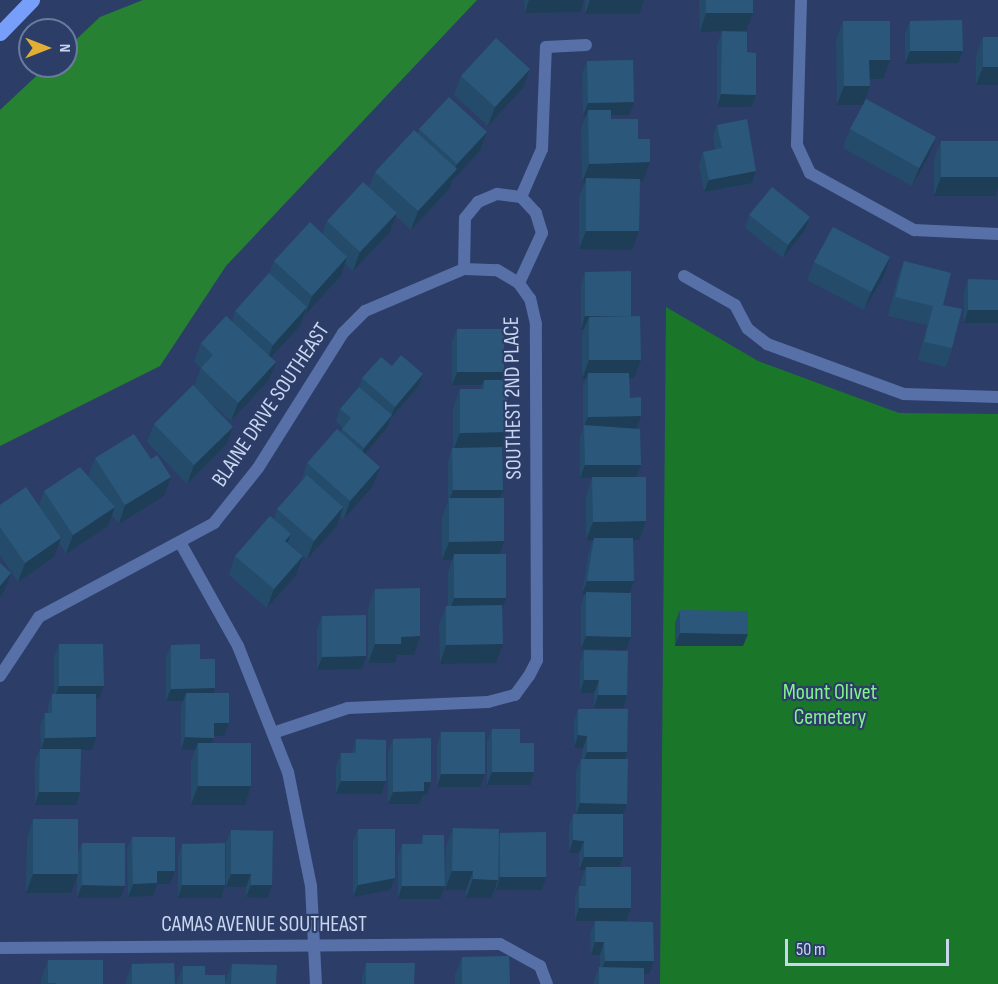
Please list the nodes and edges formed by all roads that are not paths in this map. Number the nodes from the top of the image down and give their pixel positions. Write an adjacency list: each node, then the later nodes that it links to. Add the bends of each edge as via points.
1 (32, 0): 3 (main road)
2 (801, 0): 6 (street, via 797,145 810,173 914,230)
3 (0, 33)
4 (586, 45): 5 (street, via 546,48 542,149)
5 (521, 197): 7 (street, via 497,194 478,202 465,218); 9 (street, SOUTHEST 2ND PLACE, via 536,213 542,233)
6 (998, 234)
7 (464, 269): 9 (street, BLAINE DRIVE SOUTHEAST, via 496,270); 11 (street, BLAINE DRIVE SOUTHEAST, via 365,311 343,333 235,499 214,523)
8 (684, 276): 10 (street, via 735,305 748,329 767,344 904,394)
9 (519, 283): 13 (street, SOUTHEST 2ND PLACE, via 536,324 537,660 515,694 488,702 348,708)
10 (998, 397)
11 (181, 544): 12 (street, BLAINE DRIVE SOUTHEAST, via 39,617 6,660); 13 (street, via 238,646)
12 (0, 676)
13 (273, 733): 14 (street, via 303,831)
14 (316, 946): 15 (street, CAMAS AVENUE SOUTHEAST); 16 (street); 17 (street, CAMAS AVENUE SOUTHEAST, via 500,944 540,966)
15 (0, 948)
16 (316, 984)
17 (547, 984)

